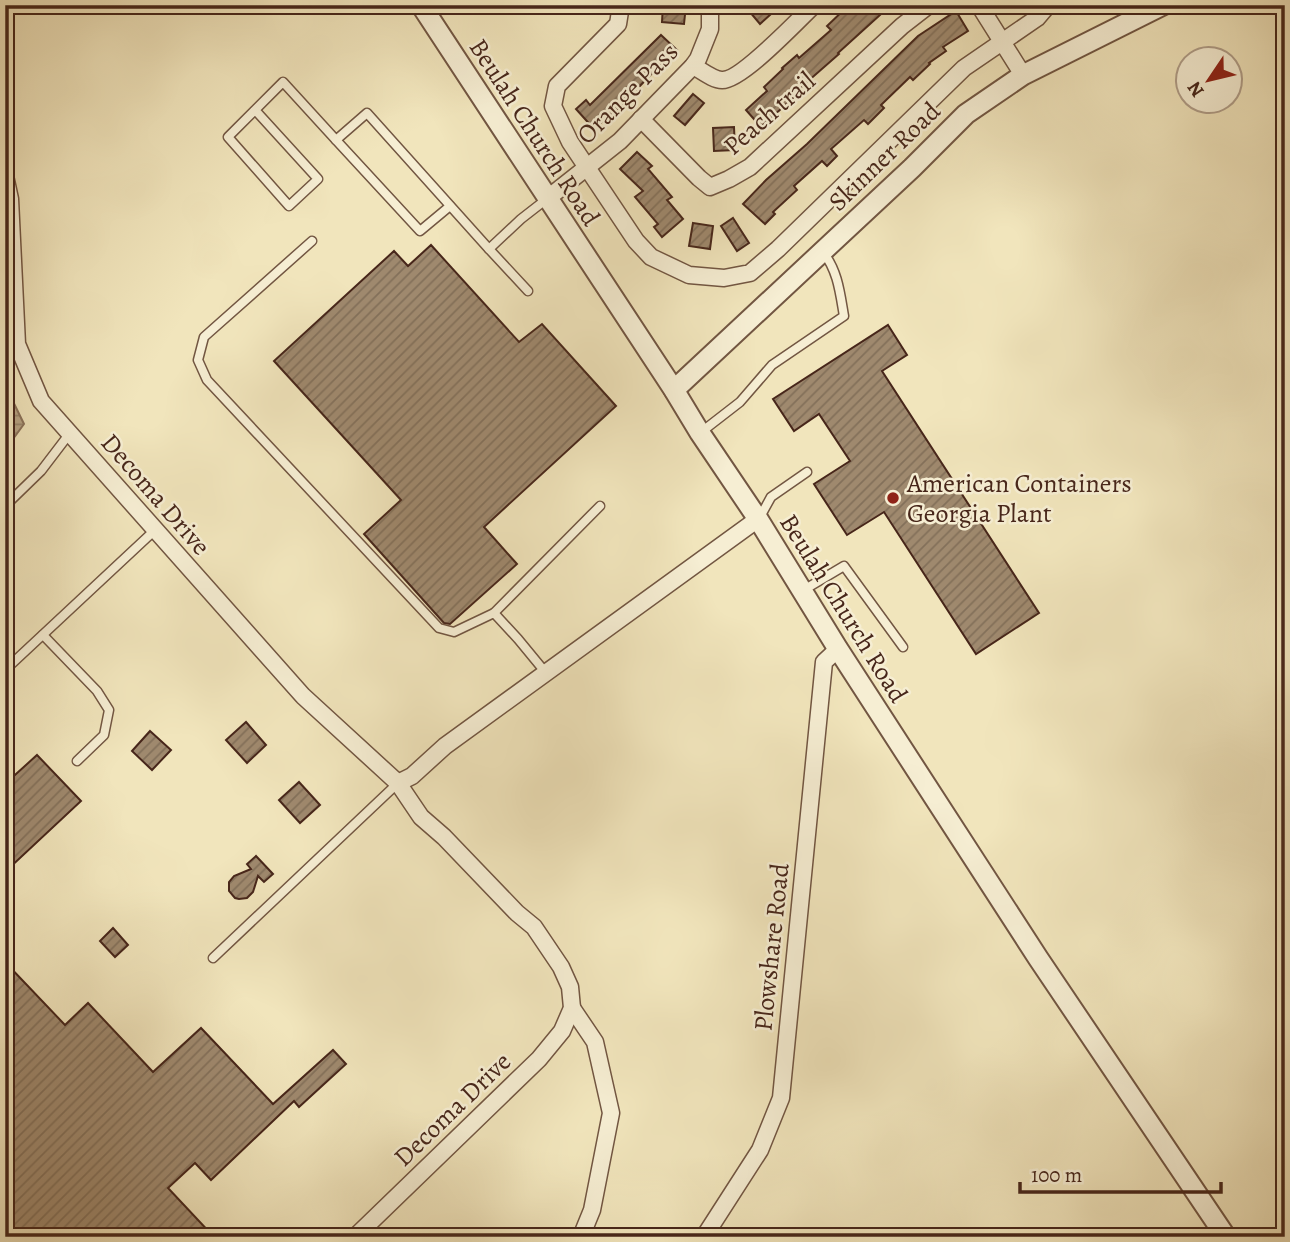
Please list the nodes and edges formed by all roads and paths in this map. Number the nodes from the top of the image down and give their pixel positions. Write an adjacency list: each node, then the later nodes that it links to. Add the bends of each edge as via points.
1 (421, 5): 17 (street, Beulah Church Road)
2 (621, 5): 15 (street, via 618,24 557,86 553,106)
3 (710, 5): 10 (street, Orange Pass, via 710,29)
4 (814, 5): 10 (street, via 734,78 720,81)
5 (929, 5): 13 (street, Peach trail, via 750,167 710,187)
6 (979, 5): 9 (street)
7 (1048, 5): 9 (street)
8 (1164, 5): 11 (street, Skinner Road)
9 (1003, 43): 11 (street); 15 (street, via 964,68 750,273 724,278 689,275 650,257)
10 (692, 66): 13 (street, Orange Pass)
11 (1023, 75): 21 (street, Skinner Road, via 966,114)
12 (255, 110): 12 (lane, via 228,137 289,206 318,178); 14 (lane, via 284,82)
13 (641, 119): 15 (street, Orange Pass)
14 (336, 140): 18 (lane, via 420,231); 18 (lane, via 367,113)
15 (588, 167): 17 (street, Orange Pass)
16 (5, 176): 24 (street, Decoma Drive, via 17,344 41,401)
17 (548, 198): 20 (lane); 23 (street, Beulah Church Road)
18 (450, 206): 20 (lane)
19 (312, 241): 32 (lane, via 204,337 198,360 207,380 439,628 454,632)
20 (489, 249): 22 (lane)
21 (822, 252): 23 (street, Skinner Road); 25 (lane, via 838,281 844,316 772,365 740,402)
22 (528, 291)
23 (674, 390): 25 (street, Beulah Church Road)
24 (70, 433): 27 (lane, via 41,471); 30 (street, Decoma Drive)
25 (700, 433): 29 (street, Beulah Church Road)
26 (807, 472): 29 (lane, via 771,497)
27 (5, 506)
28 (600, 506): 32 (lane)
29 (758, 519): 31 (street, Beulah Church Road); 37 (street)
30 (155, 530): 33 (lane); 39 (street, Decoma Drive, via 303,696)
31 (802, 591): 34 (lane, via 844,566); 35 (street, Beulah Church Road)
32 (494, 613): 37 (lane)
33 (43, 635): 36 (lane); 38 (lane, via 97,691 109,710 104,735)
34 (903, 647)
35 (838, 649): 44 (street, Plowshare Road, via 824,662 781,1098 760,1150); 45 (street, Beulah Church Road)
36 (5, 670)
37 (546, 673): 39 (street)
38 (77, 761)
39 (398, 783): 40 (lane); 41 (street, Decoma Drive, via 421,817 534,927 561,967 570,987)
40 (213, 958)
41 (572, 1008): 42 (street, Decoma Drive, via 562,1031 539,1059); 43 (street, Decoma Drive, via 595,1042 611,1113 592,1210)
42 (355, 1237)
43 (582, 1237)
44 (704, 1237)
45 (1226, 1237)

